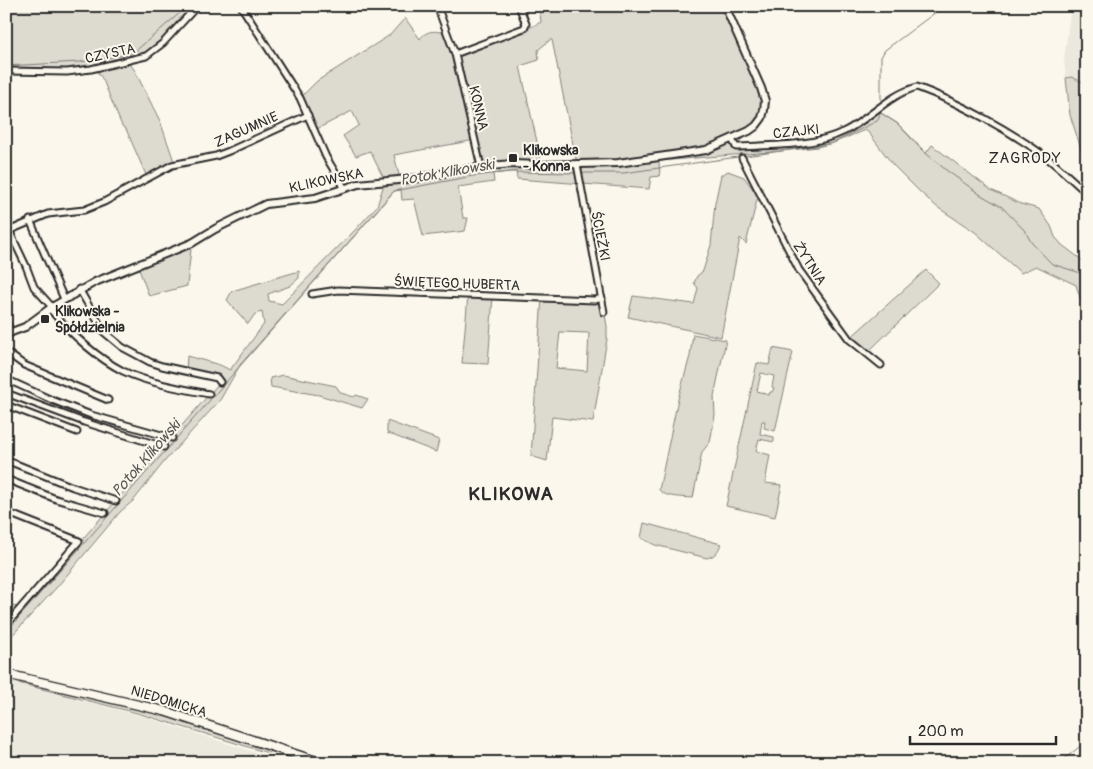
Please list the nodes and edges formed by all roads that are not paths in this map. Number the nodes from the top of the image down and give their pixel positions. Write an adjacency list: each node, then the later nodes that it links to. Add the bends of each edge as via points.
1 (197, 6): 7 (street, CZYSTA, via 163,44 146,56 67,72)
2 (242, 6): 8 (street)
3 (437, 6): 6 (street, KONNA)
4 (518, 6): 6 (street, via 526,24 524,28)
5 (725, 6): 9 (street, KLIKOWSKA, via 765,101 762,118 756,126)
6 (455, 54): 11 (street, KONNA)
7 (6, 71)
8 (308, 115): 13 (street, via 326,157); 15 (street, ZAGUMNIE, via 229,151 172,165 84,210 48,214)
9 (732, 139): 12 (street, KLIKOWSKA, via 692,153); 14 (street, CZAJKI, via 736,147 828,139 860,122 899,93 917,87 939,95 1033,148)
10 (742, 158): 27 (street, ŻYTNIA, via 799,270 849,339)
11 (481, 167): 12 (street, KLIKOWSKA, via 512,164); 13 (street, KLIKOWSKA)
12 (578, 170): 20 (street, ŚCIEŻKI)
13 (344, 187): 18 (street, KLIKOWSKA, via 315,198 266,204 192,243)
14 (1087, 193)
15 (30, 220): 17 (street, ZAGUMNIE); 21 (street)
16 (6, 224): 17 (street)
17 (8, 231): 22 (street, via 34,287)
18 (79, 289): 21 (street, KLIKOWSKA); 29 (street, via 104,332 122,347 157,365 217,378)
19 (312, 294): 20 (street, ŚWIĘTEGO HUBERTA, via 338,290)
20 (602, 298): 23 (street, ŚCIEŻKI)
21 (64, 299): 22 (street, KLIKOWSKA)
22 (51, 308): 25 (street, KLIKOWSKA, via 25,327); 31 (street, via 70,333 118,368)
23 (604, 312)
24 (6, 321): 25 (street)
25 (8, 333)
26 (6, 352): 32 (street, via 24,365)
27 (881, 365)
28 (6, 379): 35 (street, via 91,415)
29 (220, 382)
30 (6, 393): 36 (street)
31 (209, 394)
32 (108, 400)
33 (6, 405): 34 (street)
34 (77, 432)
35 (172, 438)
36 (164, 448)
37 (6, 460): 39 (street)
38 (6, 479): 41 (street)
39 (116, 502)
40 (6, 512): 42 (street, via 79,541)
41 (105, 513)
42 (6, 624)
43 (6, 674): 44 (main road, NIEDOMICKA, via 164,711)
44 (322, 763)

